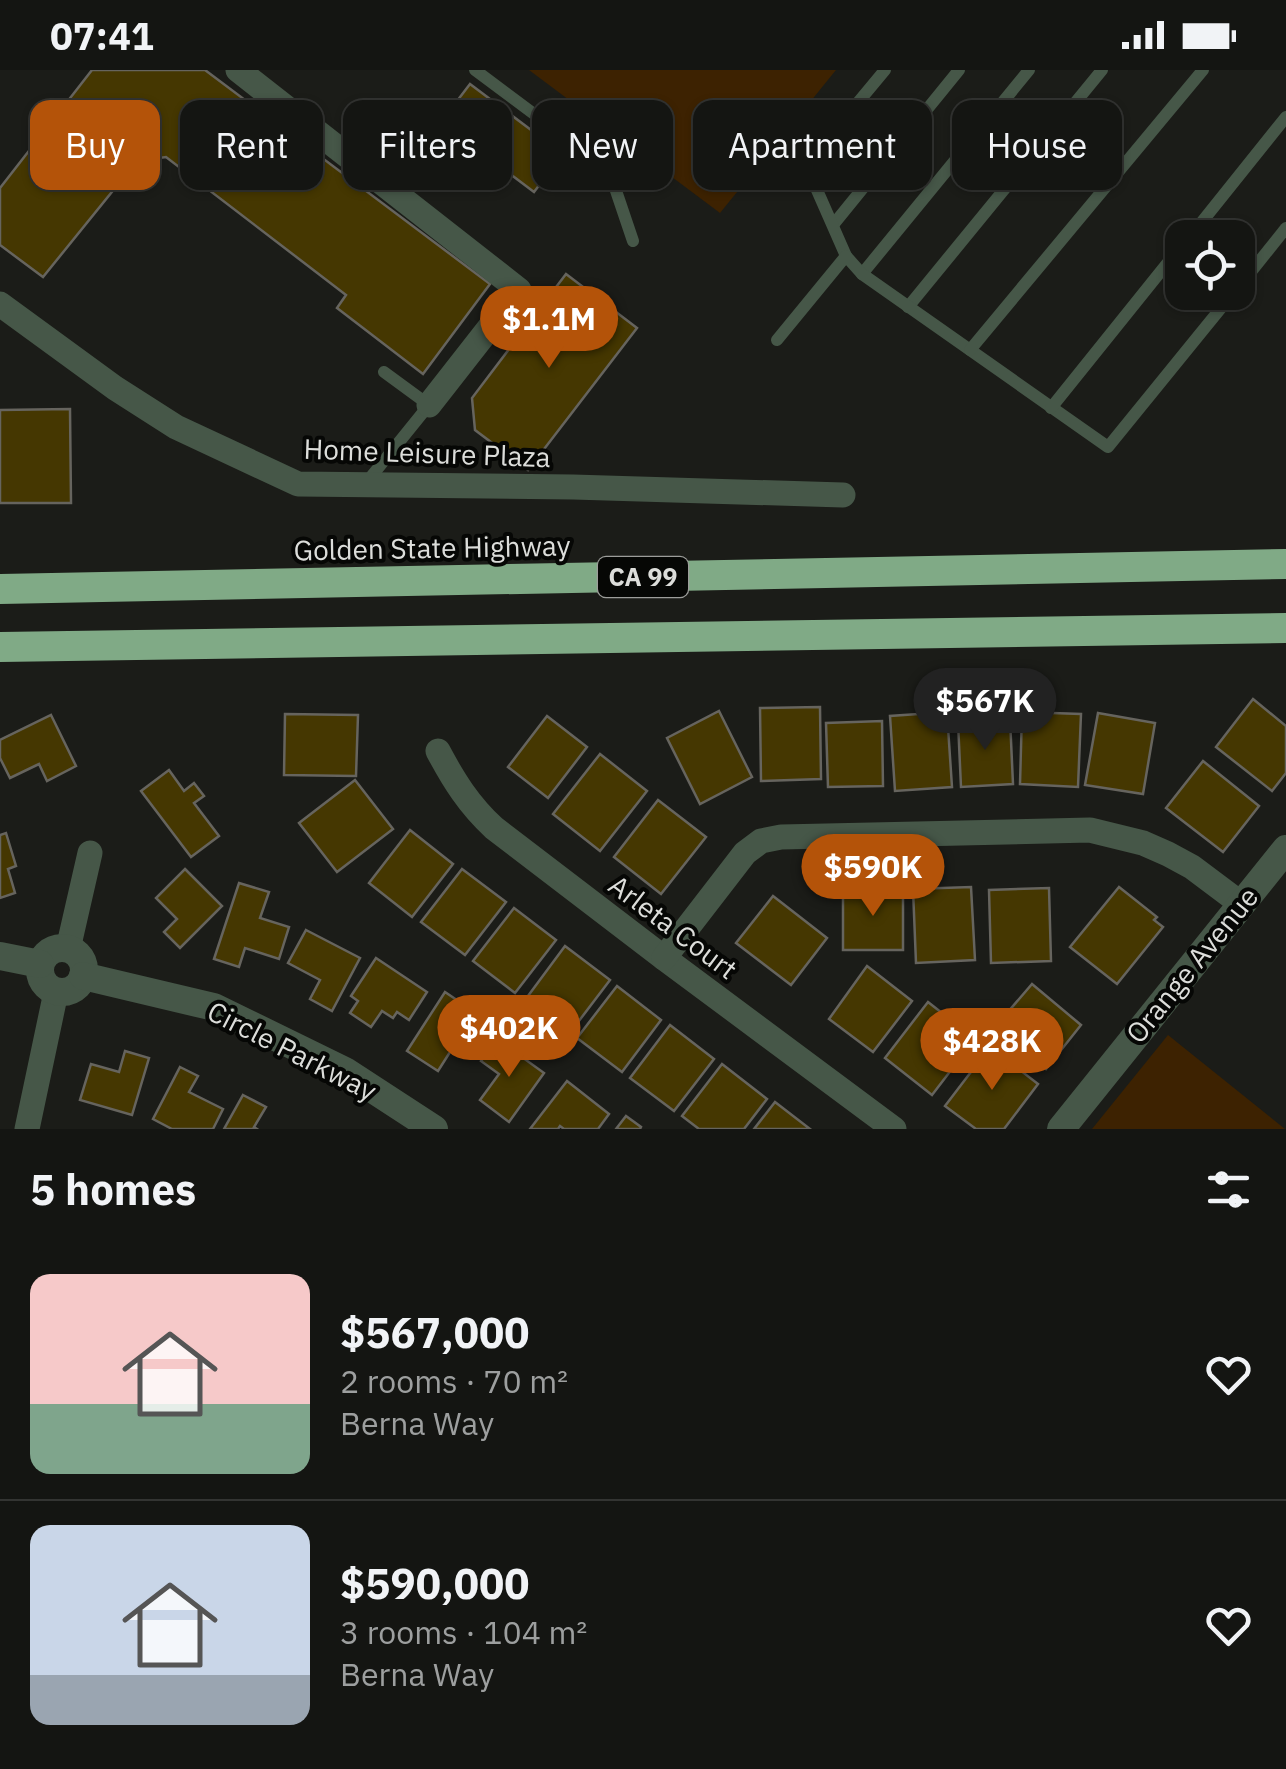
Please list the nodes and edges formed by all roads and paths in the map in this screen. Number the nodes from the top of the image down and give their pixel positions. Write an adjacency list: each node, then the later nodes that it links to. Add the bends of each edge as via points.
1 (238, 70): 23 (street, Home Leisure Plaza, via 519,290)
2 (475, 70): 12 (lane, via 609,170)
3 (885, 70): 10 (lane, via 806,165)
4 (959, 70): 10 (lane)
5 (1029, 70): 16 (lane)
6 (1102, 70): 18 (lane)
7 (1202, 70): 21 (lane)
8 (1286, 117): 9 (lane)
9 (1203, 220)
10 (833, 225): 13 (lane)
11 (1286, 228): 15 (lane)
12 (633, 241)
13 (846, 256): 16 (lane); 20 (lane)
14 (1165, 266): 24 (lane)
15 (1255, 266)
16 (862, 274): 18 (lane)
17 (0, 304): 25 (street, Home Leisure Plaza, via 176,427 298,484)
18 (908, 306): 21 (lane)
19 (1220, 310): 24 (lane, via 1108,448)
20 (777, 340)
21 (970, 350): 24 (lane)
22 (384, 372): 23 (lane)
23 (429, 406): 25 (lane)
24 (1051, 408)
25 (364, 485): 26 (street, Home Leisure Plaza)
26 (843, 495)
27 (1286, 564): 28 (highway, Golden State Highway / CA 99)
28 (0, 589)
29 (1286, 628): 30 (highway, CA 99)
30 (0, 647)
31 (438, 751): 37 (street, Arleta Court, via 472,808)
32 (1286, 849): 34 (street, Orange Avenue)
33 (90, 853): 35 (street)
34 (1240, 904): 37 (street, via 1168,854 1090,830 781,837 744,853); 44 (street, Orange Avenue)
35 (68, 949): 38 (street, via 51,951); 39 (street, via 81,959)
36 (0, 956): 38 (street)
37 (664, 958): 43 (street, Arleta Court)
38 (40, 964): 40 (street, via 42,982)
39 (83, 976): 40 (street, via 73,990); 42 (street, Circle Parkway, via 214,1007 344,1071)
40 (56, 992): 41 (street)
41 (27, 1129)
42 (434, 1129)
43 (894, 1129)
44 (1060, 1129)

